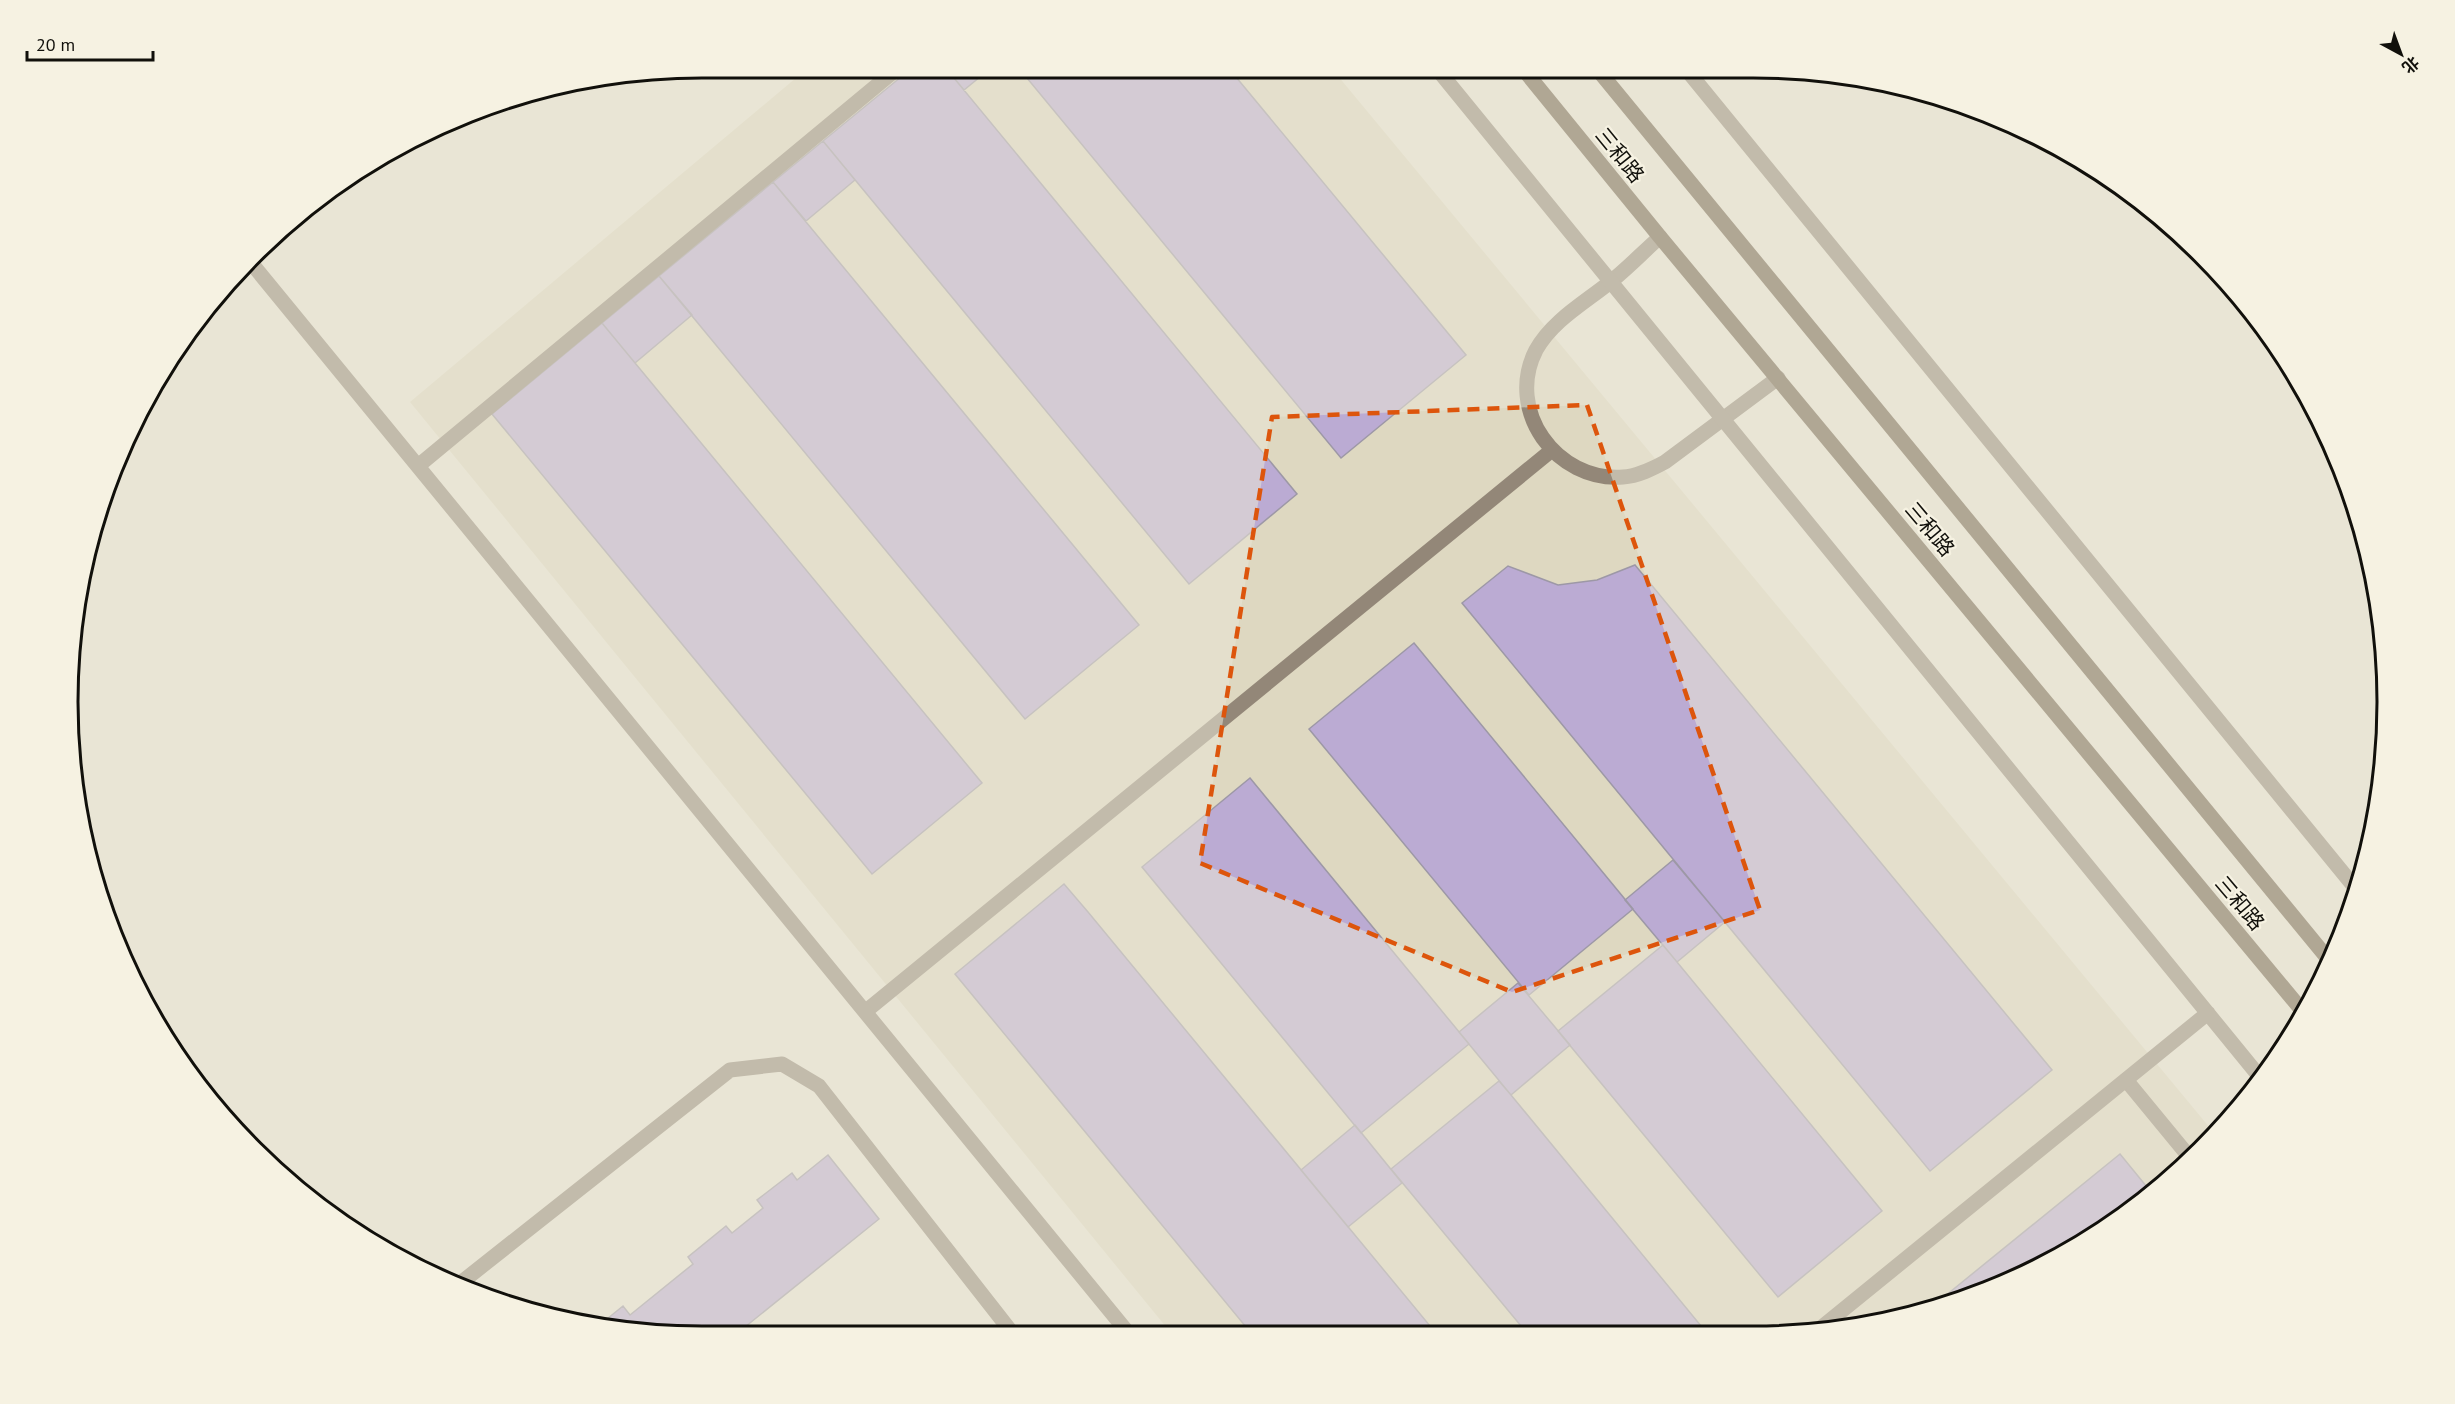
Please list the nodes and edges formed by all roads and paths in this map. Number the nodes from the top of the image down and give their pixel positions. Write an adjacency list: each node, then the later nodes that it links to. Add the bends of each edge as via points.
1 (886, 78): 12 (street)
2 (1445, 78): 8 (street)
3 (1531, 78): 6 (main road, 三和路)
4 (1605, 78): 14 (main road, 三和路)
5 (1693, 78): 13 (street)
6 (1660, 237): 8 (street); 9 (main road, 三和路)
7 (255, 268): 12 (street)
8 (1611, 281): 10 (street); 11 (street, via 1549,331 1528,373 1532,420)
9 (1778, 378): 10 (street); 15 (main road, 三和路)
10 (1723, 417): 11 (street, via 1665,462 1623,477 1601,477 1580,470); 17 (street)
11 (1552, 450): 16 (street)
12 (418, 466): 16 (street)
13 (2350, 882)
14 (2324, 954)
15 (2298, 1005)
16 (866, 1011): 24 (street)
17 (2208, 1013): 18 (street); 19 (street)
18 (2256, 1072)
19 (2126, 1080): 20 (street); 22 (street)
20 (2184, 1152)
21 (465, 1280): 23 (street, via 730,1070 782,1064 819,1086)
22 (1830, 1321)
23 (1007, 1326)
24 (1122, 1326)

